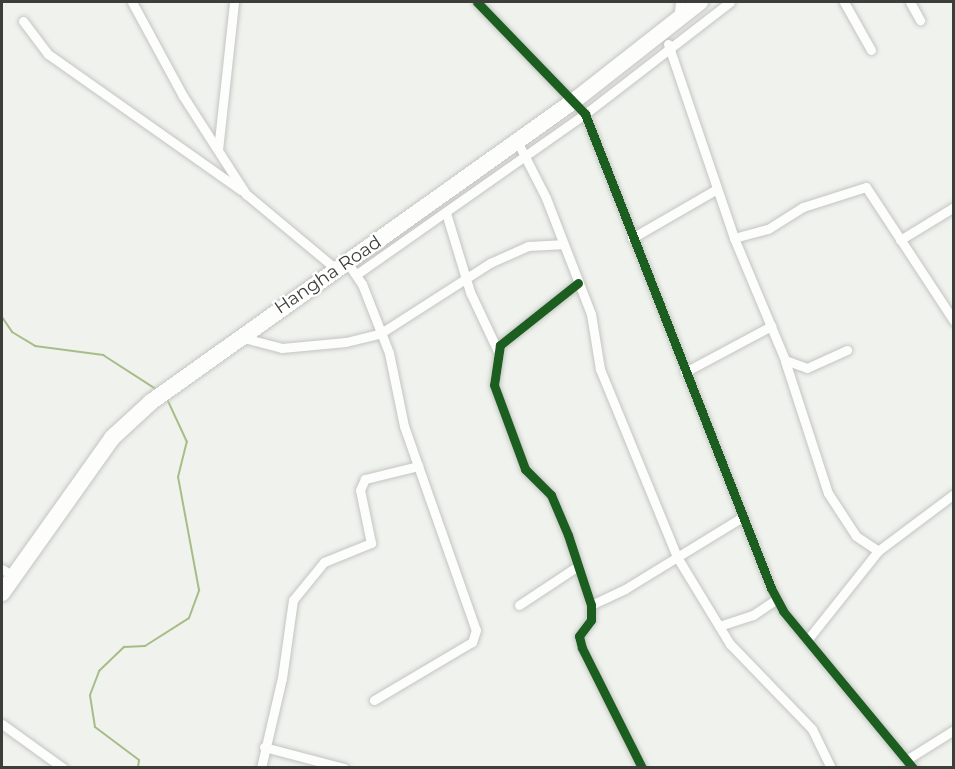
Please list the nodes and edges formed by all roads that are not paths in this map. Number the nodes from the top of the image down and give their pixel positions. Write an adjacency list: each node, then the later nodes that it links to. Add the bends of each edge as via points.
1 (132, 2): 18 (street, via 183,96)
2 (234, 2): 18 (street)
3 (477, 2): 15 (street)
4 (680, 2): 9 (street)
5 (700, 2): 9 (highway, Hangha Road)
6 (730, 2): 13 (street)
7 (844, 2): 14 (street)
8 (910, 2): 10 (street)
9 (678, 19): 12 (highway, Hangha Road)
10 (920, 20)
11 (23, 21): 20 (street, via 48,54)
12 (663, 30): 13 (street); 15 (highway, Hangha Road)
13 (669, 48): 16 (street); 19 (street)
14 (871, 50)
15 (575, 100): 16 (street); 17 (highway, Hangha Road)
16 (585, 114): 17 (street); 23 (street)
17 (521, 148): 22 (street); 26 (street); 27 (highway, Hangha Road)
18 (218, 150): 20 (street)
19 (717, 189): 23 (street); 24 (street)
20 (246, 194): 27 (street)
21 (954, 207): 25 (street)
22 (446, 213): 27 (street); 28 (street)
23 (632, 238): 37 (street)
24 (734, 238): 25 (street, via 753,235 803,207 860,186 866,188); 31 (street)
25 (900, 240): 30 (street)
26 (561, 244): 28 (street, via 528,246); 29 (street)
27 (347, 269): 32 (street); 33 (highway, Hangha Road)
28 (466, 279): 32 (street); 34 (street)
29 (579, 283): 34 (street); 42 (street, via 591,314 600,369)
30 (954, 321)
31 (771, 326): 36 (street); 37 (street)
32 (381, 333): 33 (street, via 325,345 282,348); 38 (street)
33 (238, 336): 44 (highway, Hangha Road, via 151,402 112,438)
34 (497, 349): 43 (street, via 494,385 518,454 528,475 554,501)
35 (847, 350): 36 (street, via 807,368)
36 (785, 360): 41 (street, via 828,494 856,536)
37 (685, 372): 40 (street)
38 (418, 466): 51 (street, via 476,636); 54 (street, via 364,479 360,490 371,543 324,562 293,600 282,678)
39 (954, 494): 41 (street)
40 (741, 518): 42 (street); 46 (street)
41 (878, 551): 50 (street)
42 (677, 557): 48 (street); 49 (street)
43 (578, 566): 47 (street); 48 (street)
44 (7, 572): 45 (highway, Hangha Road)
45 (2, 593)
46 (777, 599): 49 (street, via 745,619); 50 (street)
47 (519, 605)
48 (591, 605): 59 (street, via 591,620 579,636 582,648)
49 (719, 626): 60 (street, via 737,652 812,729)
50 (808, 639): 55 (street)
51 (374, 700)
52 (2, 724): 57 (street)
53 (954, 730): 55 (street)
54 (264, 747): 56 (street); 58 (street)
55 (909, 764)
56 (340, 767)
57 (63, 768)
58 (261, 768)
59 (642, 768)
60 (831, 768)

